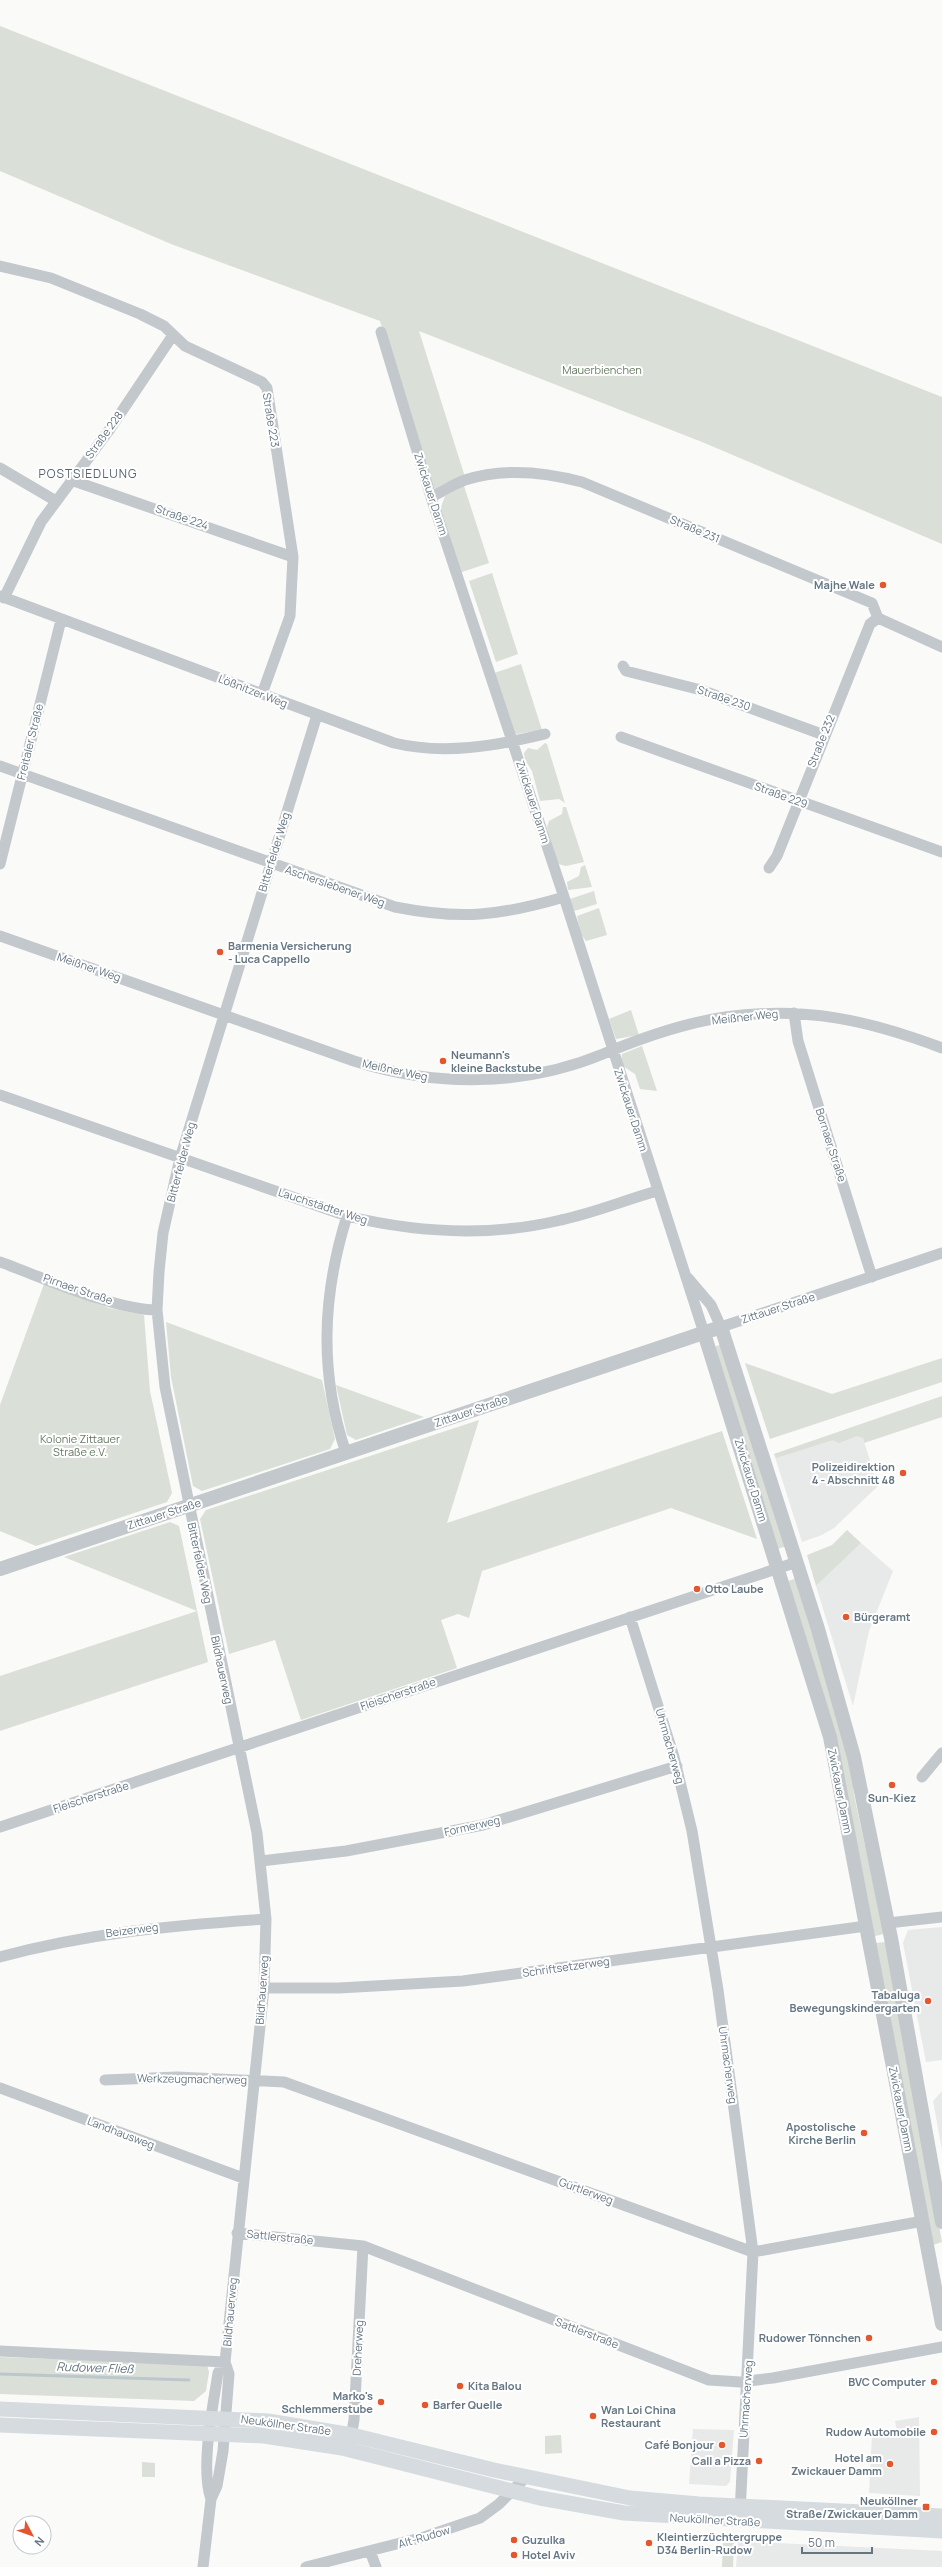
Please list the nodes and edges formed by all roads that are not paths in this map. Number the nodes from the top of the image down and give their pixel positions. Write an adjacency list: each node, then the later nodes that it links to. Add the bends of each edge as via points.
1 (0, 266): 3 (street, Straße 223, via 51,278 107,300 164,326)
2 (381, 332): 6 (street, Zwickauer Damm)
3 (173, 335): 5 (street, Straße 228, via 110,429); 8 (street, Straße 223, via 185,346 262,382 267,388)
4 (0, 468): 7 (street)
5 (71, 480): 7 (street, Straße 228); 8 (street, Straße 224)
6 (432, 497): 10 (street, Straße 231, via 464,480 474,478 514,473 557,476 612,494 872,603); 19 (street, Zwickauer Damm)
7 (56, 501): 9 (street, Straße 228, via 41,522)
8 (293, 557): 14 (street, Straße 223, via 290,616)
9 (2, 597): 11 (street, Lößnitzer Weg)
10 (878, 618): 12 (street); 17 (street, Straße 232, via 870,624)
11 (61, 620): 14 (street, Lößnitzer Weg); 21 (street, Freitaler Straße)
12 (942, 647)
13 (623, 666): 17 (street, Straße 230, via 626,671 701,690)
14 (262, 694): 15 (street, Lößnitzer Weg)
15 (317, 715): 19 (street, Lößnitzer Weg, via 407,746 461,748); 24 (street, Bitterfelder Weg)
16 (545, 734): 19 (street)
17 (824, 735): 22 (street, Straße 232)
18 (621, 737): 22 (street, Straße 229)
19 (513, 742): 27 (street, Zwickauer Damm)
20 (0, 766): 21 (street, Ascherslebener Weg)
21 (21, 774): 24 (street, Ascherslebener Weg); 25 (street, Freitaler Straße)
22 (798, 801): 23 (street, Straße 229); 26 (street, Straße 232, via 777,856)
23 (942, 852)
24 (270, 863): 27 (street, Ascherslebener Weg, via 395,907 428,914 499,914); 30 (street, Bitterfelder Weg)
25 (0, 864)
26 (769, 868)
27 (564, 897): 32 (street, Zwickauer Damm)
28 (0, 936): 30 (street, Meißner Weg)
29 (794, 1013): 31 (street, Meißner Weg, via 826,1015 872,1025); 32 (street, Meißner Weg, via 724,1017); 40 (street, Bornaer Straße, via 798,1041)
30 (225, 1014): 32 (street, Meißner Weg, via 374,1067 410,1076 442,1079 490,1080 526,1075 562,1067); 34 (street, Bitterfelder Weg)
31 (942, 1048)
32 (612, 1049): 35 (street, Zwickauer Damm)
33 (0, 1095): 34 (street, Lauchstädter Weg)
34 (180, 1158): 36 (street, Lauchstädter Weg); 41 (street, Bitterfelder Weg, via 163,1232)
35 (657, 1191): 36 (street, Lauchstädter Weg, via 562,1220 509,1229 431,1230); 39 (street, Zwickauer Damm)
36 (348, 1216): 44 (street, via 329,1287 326,1325 332,1401)
37 (942, 1253): 40 (street, Zittauer Straße)
38 (0, 1262): 41 (street, Pirnaer Straße, via 112,1302 145,1310)
39 (683, 1271): 42 (street, Zwickauer Damm, via 712,1305); 43 (street, Zwickauer Damm)
40 (872, 1277): 42 (street, Zittauer Straße)
41 (157, 1310): 45 (street, Bitterfelder Weg, via 165,1387)
42 (722, 1327): 43 (street, Zittauer Straße); 46 (street, Zwickauer Damm)
43 (704, 1333): 44 (street, Zittauer Straße); 47 (street, Zwickauer Damm)
44 (346, 1454): 45 (street, Zittauer Straße)
45 (188, 1506): 48 (street, Zittauer Straße); 50 (street, Bitterfelder Weg)
46 (796, 1562): 47 (street, Fleischerstraße); 59 (street, Zwickauer Damm, via 854,1757)
47 (779, 1568): 49 (street, Fleischerstraße); 60 (street, Zwickauer Damm, via 830,1737)
48 (0, 1569)
49 (630, 1617): 51 (street, Fleischerstraße); 53 (street, Uhrmacherweg)
50 (212, 1621): 51 (street, Bildhauerweg)
51 (238, 1748): 55 (street, Fleischerstraße); 56 (street, Bildhauerweg)
52 (942, 1753): 54 (street)
53 (677, 1766): 56 (street, Formerweg, via 483,1825 346,1851); 61 (street, Uhrmacherweg, via 701,1879)
54 (922, 1777)
55 (0, 1827)
56 (261, 1861): 58 (street, Bildhauerweg)
57 (942, 1917): 59 (street)
58 (266, 1919): 62 (street, Beizerweg, via 201,1922 122,1931 79,1938); 63 (street, Bildhauerweg)
59 (888, 1923): 69 (street, Zwickauer Damm)
60 (866, 1926): 61 (street, Schriftsetzerweg); 68 (street, Zwickauer Damm)
61 (711, 1947): 63 (street, Schriftsetzerweg, via 462,1981 361,1987); 72 (street, Uhrmacherweg)
62 (0, 1957)
63 (264, 1988): 65 (street, Bildhauerweg)
64 (105, 2080): 65 (street, Werkzeugmacherweg, via 162,2077)
65 (255, 2080): 67 (street, Bildhauerweg); 72 (street, Gürtlerweg, via 299,2086)
66 (0, 2088): 67 (street, Landhausweg)
67 (243, 2178): 70 (street, Bildhauerweg)
68 (923, 2221): 72 (street); 73 (street, Zwickauer Damm)
69 (942, 2222)
70 (237, 2233): 71 (street, Sattlerstraße); 76 (street, Bildhauerweg)
71 (363, 2246): 77 (street, Sattlerstraße, via 698,2376 721,2382); 82 (street, Dreherweg)
72 (753, 2252): 77 (street, Uhrmacherweg)
73 (942, 2324)
74 (942, 2347): 77 (street, Sattlerstraße)
75 (0, 2351): 76 (street)
76 (225, 2362): 79 (street, Bildhauerweg, via 229,2374)
77 (747, 2381): 88 (street, Uhrmacherweg)
78 (0, 2409): 79 (main road, Neuköllner Straße)
79 (219, 2417): 81 (street, Bildhauerweg); 82 (main road, Neuköllner Straße, via 284,2423)
80 (0, 2425): 81 (main road, Neuköllner Straße)
81 (217, 2435): 83 (main road, Neuköllner Straße, via 286,2439); 93 (street, Bildhauerweg, via 206,2486 211,2498)
82 (352, 2435): 83 (street, Dreherweg); 84 (main road, Neuköllner Straße)
83 (349, 2450): 86 (main road, Neuköllner Straße)
84 (526, 2477): 85 (main road, Neuköllner Straße); 86 (street, Alt-Rudow)
85 (566, 2485): 87 (main road); 88 (main road, Neuköllner Straße, via 647,2500)
86 (512, 2491): 87 (main road, Neuköllner Straße); 92 (street, Alt-Rudow, via 480,2518 424,2537)
87 (561, 2502): 90 (main road, Neuköllner Straße, via 644,2516)
88 (740, 2506): 89 (main road, Neuköllner Straße); 90 (street, Uhrmacherweg)
89 (942, 2516)
90 (740, 2522): 91 (main road, Neuköllner Straße)
91 (942, 2532)
92 (370, 2551): 94 (street, Alt-Rudow); 95 (street)
93 (203, 2567)
94 (306, 2567)
95 (376, 2567)

